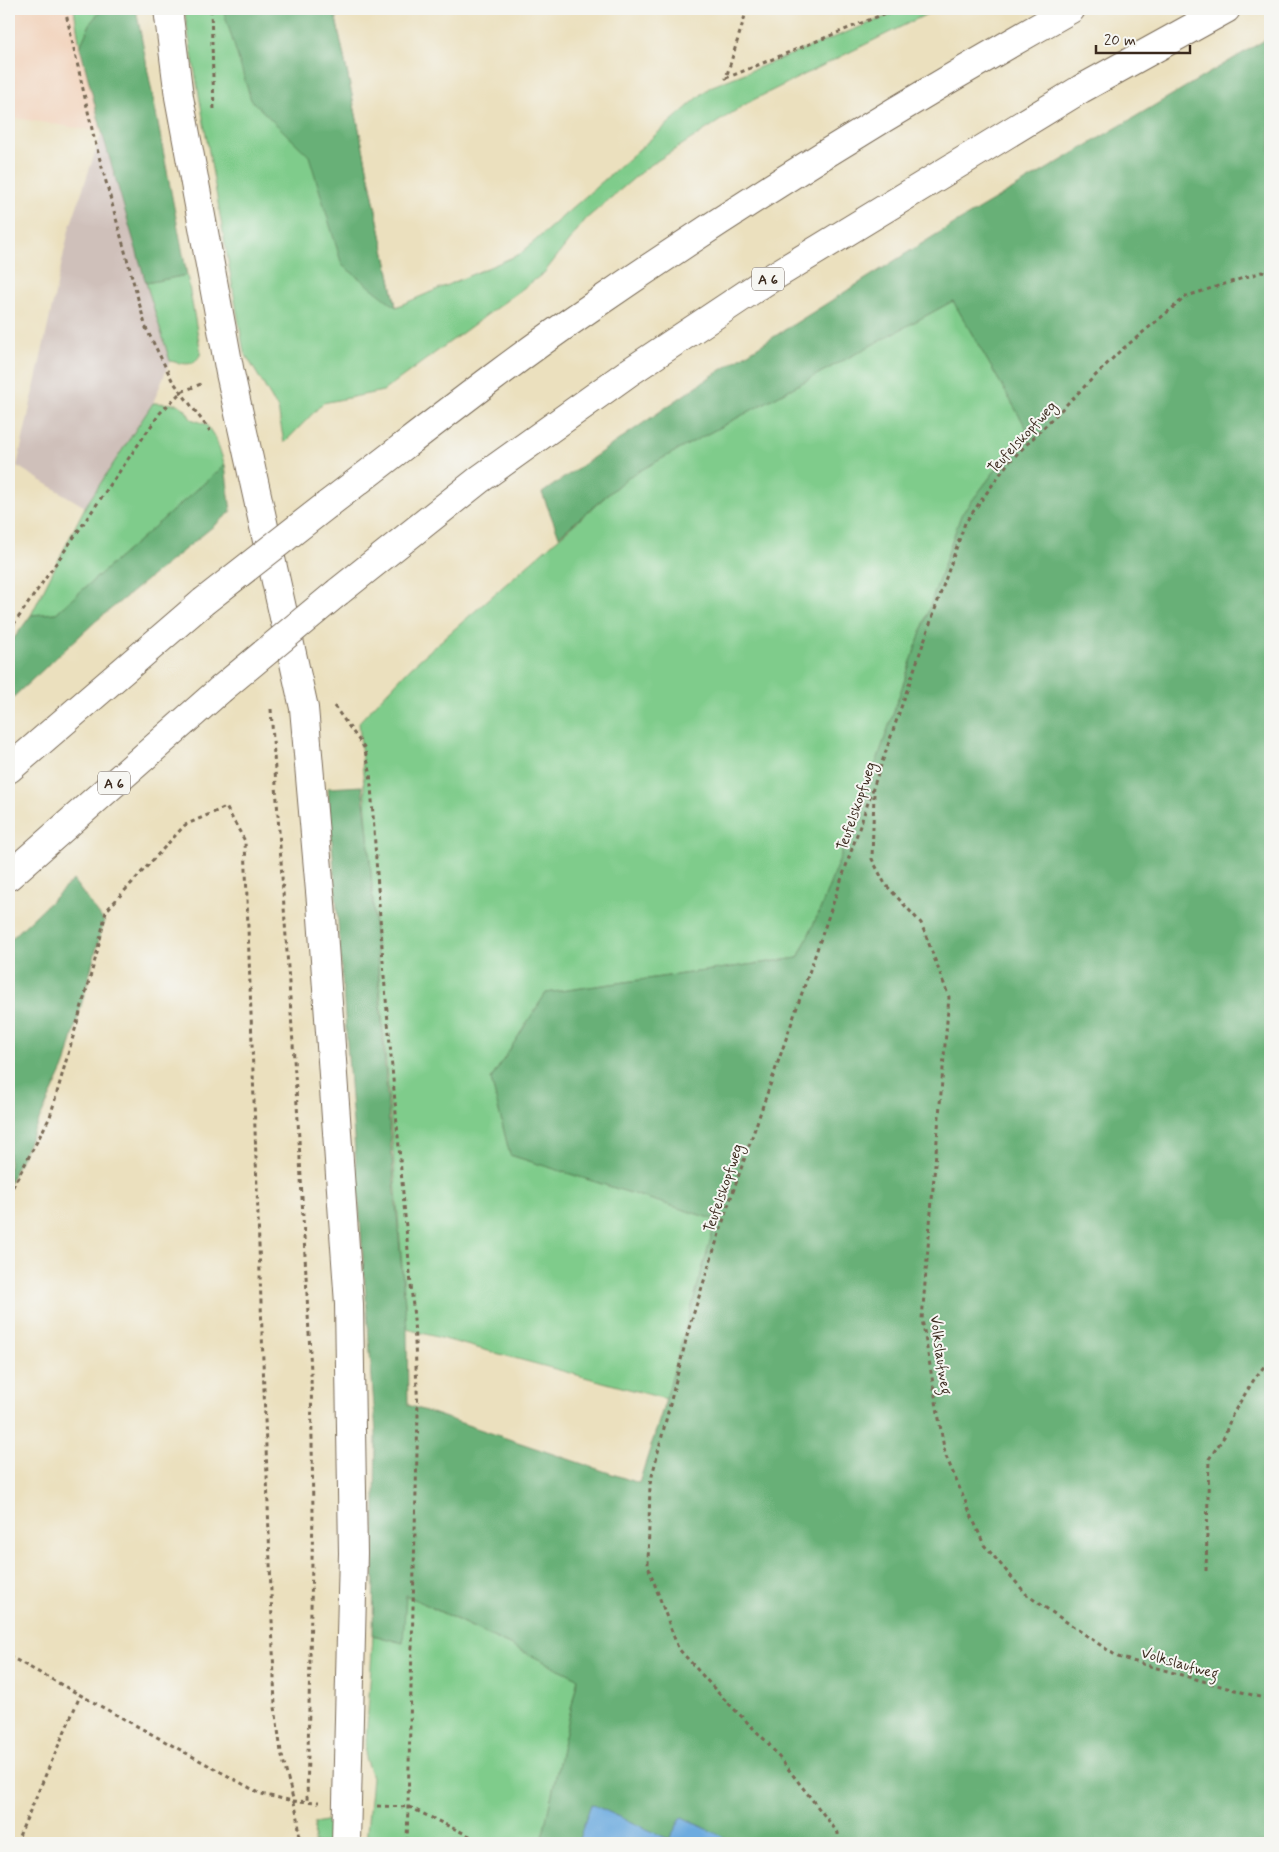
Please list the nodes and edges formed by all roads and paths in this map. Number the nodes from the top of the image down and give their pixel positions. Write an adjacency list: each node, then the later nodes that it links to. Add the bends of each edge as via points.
1 (65, 9): 10 (path, via 94,138 146,328 159,357)
2 (168, 9): 26 (main road, via 179,97 230,374 304,708 349,1304 353,1553)
3 (211, 9): 8 (path)
4 (746, 9): 5 (path, via 726,78)
5 (896, 9)
6 (1071, 9): 15 (main road, bridge, via 944,82 715,224 588,309 203,602)
7 (1226, 9): 17 (main road, A 6, bridge, via 1081,89 764,283 628,373 480,479 338,592 220,690)
8 (215, 116)
9 (1270, 274): 16 (path, Teufelskopfweg, via 1262,272 1187,296 1119,352 1008,463 965,523)
10 (181, 392): 11 (path); 12 (path, via 160,413)
11 (211, 432)
12 (9, 631)
13 (331, 701): 27 (path, via 364,747 370,771 414,1319 418,1413)
14 (271, 712): 25 (path, via 311,1372 313,1532)
15 (9, 769)
16 (874, 790): 23 (path, Volkslaufweg, via 872,859 885,884 921,923 949,997 922,1319 945,1454 984,1545 1026,1595 1118,1657); 33 (path, Teufelskopfweg, via 726,1212 689,1328 650,1484 648,1566 678,1648 768,1743 838,1833)
17 (9, 876)
18 (9, 1194): 24 (path, via 50,1117 106,912 185,825 226,806 244,841 275,1708 281,1752)
19 (1270, 1359): 20 (path, via 1232,1415 1224,1437 1209,1459)
20 (1206, 1571)
21 (9, 1656): 22 (path)
22 (80, 1696): 24 (path, via 261,1794); 28 (path)
23 (1270, 1700)
24 (294, 1801): 25 (path); 29 (path)
25 (307, 1802): 26 (path)
26 (348, 1804): 30 (main road)
27 (409, 1807): 31 (path); 32 (path)
28 (16, 1843)
29 (300, 1843)
30 (346, 1843)
31 (407, 1843)
32 (484, 1843)
33 (838, 1843)

